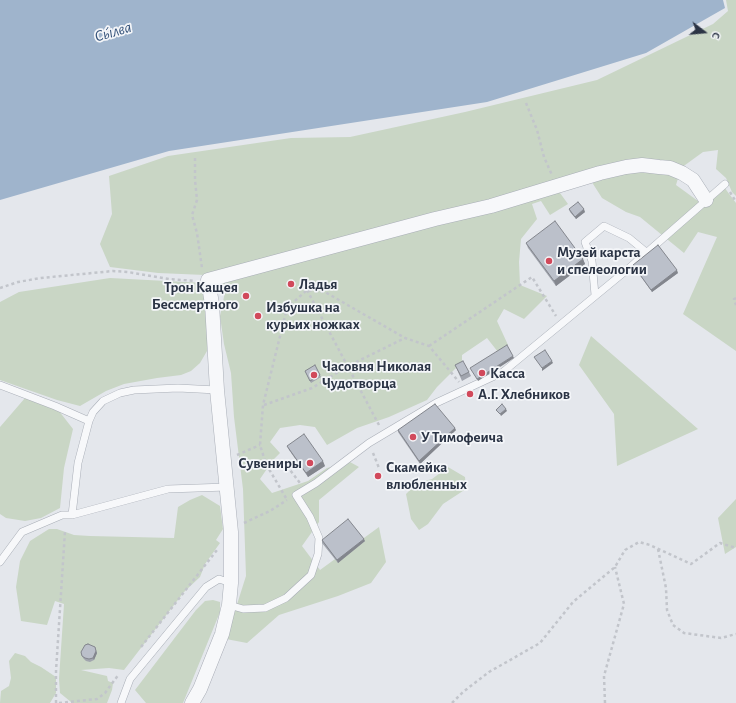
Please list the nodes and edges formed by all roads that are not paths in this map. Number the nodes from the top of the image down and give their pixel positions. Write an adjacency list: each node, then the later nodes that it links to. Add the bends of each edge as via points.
1 (724, 184): 2 (lane)
2 (706, 200): 3 (lane); 6 (street, via 693,180 670,168 642,165 626,167 491,206 206,280 212,304)
3 (646, 252): 4 (lane); 4 (lane, via 629,238 604,226 585,242 592,261)
4 (595, 295): 12 (lane, via 503,372 436,403 383,434 296,495 310,517 318,538 318,554 311,575 286,598 266,608 243,610)
5 (0, 385): 7 (lane)
6 (217, 390): 7 (lane, via 172,388 120,393 103,402 93,412); 8 (street)
7 (89, 421): 9 (lane, via 78,463)
8 (227, 487): 9 (lane, via 168,489); 11 (street, via 231,532)
9 (72, 515): 10 (lane, via 62,515 22,532)
10 (0, 562)
11 (231, 583): 12 (street); 13 (lane, via 219,579 206,587 130,679)
12 (229, 605): 14 (street, via 222,634)
13 (121, 703)
14 (192, 703)

